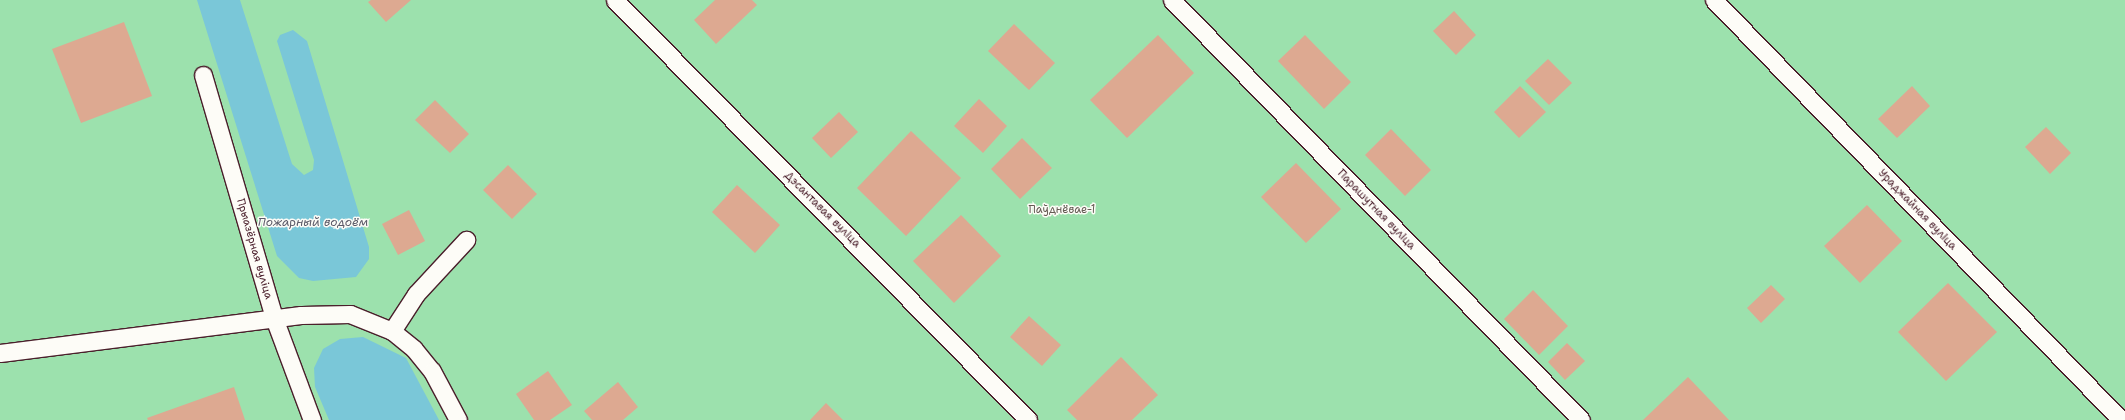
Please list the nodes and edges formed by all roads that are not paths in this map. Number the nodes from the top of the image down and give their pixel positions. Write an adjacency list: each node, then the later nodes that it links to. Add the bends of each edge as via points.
1 (615, 0): 11 (lane, Дэсантавая вуліца)
2 (1172, 0): 12 (lane, Парашутная вуліца)
3 (1714, 0): 13 (lane, Ураджайная вуліца)
4 (203, 75): 6 (lane, Прыазёрная вуліца)
5 (466, 240): 7 (lane, via 416,294)
6 (274, 318): 7 (lane, via 324,312 350,314); 8 (lane); 9 (lane, Прыазёрная вуліца)
7 (392, 331): 10 (lane, via 432,371)
8 (0, 353)
9 (312, 420)
10 (458, 420)
11 (1028, 420)
12 (1581, 420)
13 (2120, 420)

